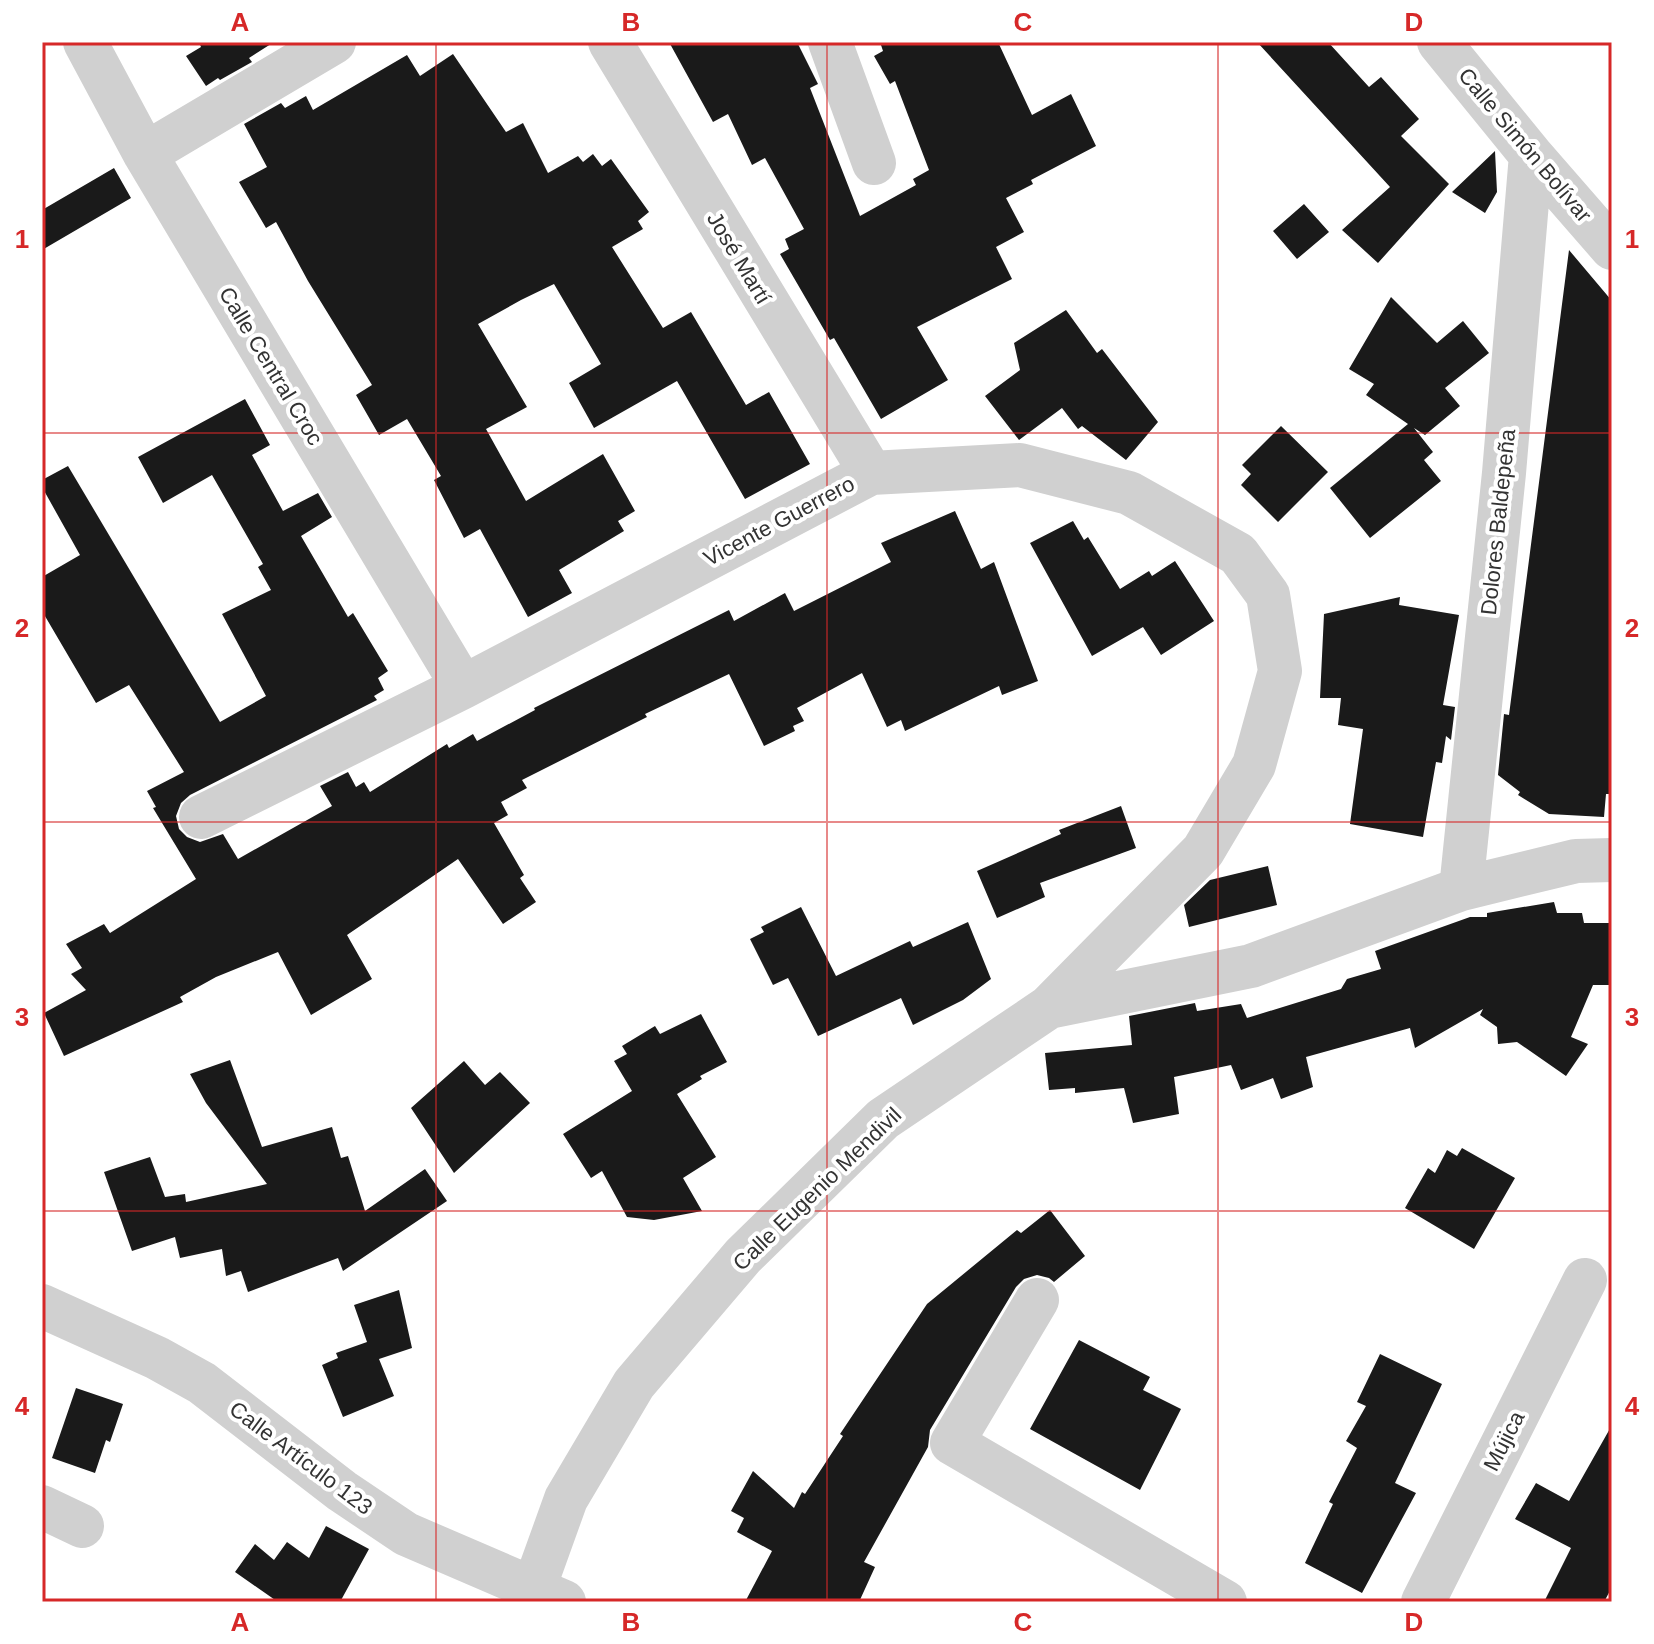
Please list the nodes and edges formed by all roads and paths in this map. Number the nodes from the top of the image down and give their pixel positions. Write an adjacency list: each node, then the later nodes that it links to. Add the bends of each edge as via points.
1 (85, 42): 6 (street, Calle Central Croc)
2 (334, 42): 6 (street)
3 (610, 42): 10 (street, José Martí)
4 (830, 42): 8 (street)
5 (1448, 47): 7 (street, Calle Simón Bolívar)
6 (145, 154): 11 (street, Calle Central Croc)
7 (1531, 155): 9 (street, Calle Simón Bolívar); 14 (street, Dolores Baldepeña)
8 (874, 163)
9 (1612, 248)
10 (871, 473): 11 (street, Vicente Guerrero); 15 (street, Vicente Guerrero, via 1020,465 1129,493 1238,554 1268,595 1280,671 1254,765 1203,851)
11 (463, 687): 12 (street, Vicente Guerrero)
12 (201, 817)
13 (1612, 860): 14 (street, Calle Eugenio Mendivil, via 1576,861)
14 (1461, 889): 15 (street, Calle Eugenio Mendivil, via 1251,966)
15 (1049, 1007): 21 (street, Calle Eugenio Mendivil, via 883,1119 743,1256 634,1384 566,1499)
16 (1585, 1280): 23 (street, Mújica)
17 (1037, 1300): 22 (street, via 952,1443)
18 (42, 1306): 21 (street, Calle Artículo 123, via 202,1383 406,1534)
19 (42, 1507): 20 (street)
20 (82, 1526)
21 (549, 1595)
22 (1225, 1602)
23 (1423, 1602)

